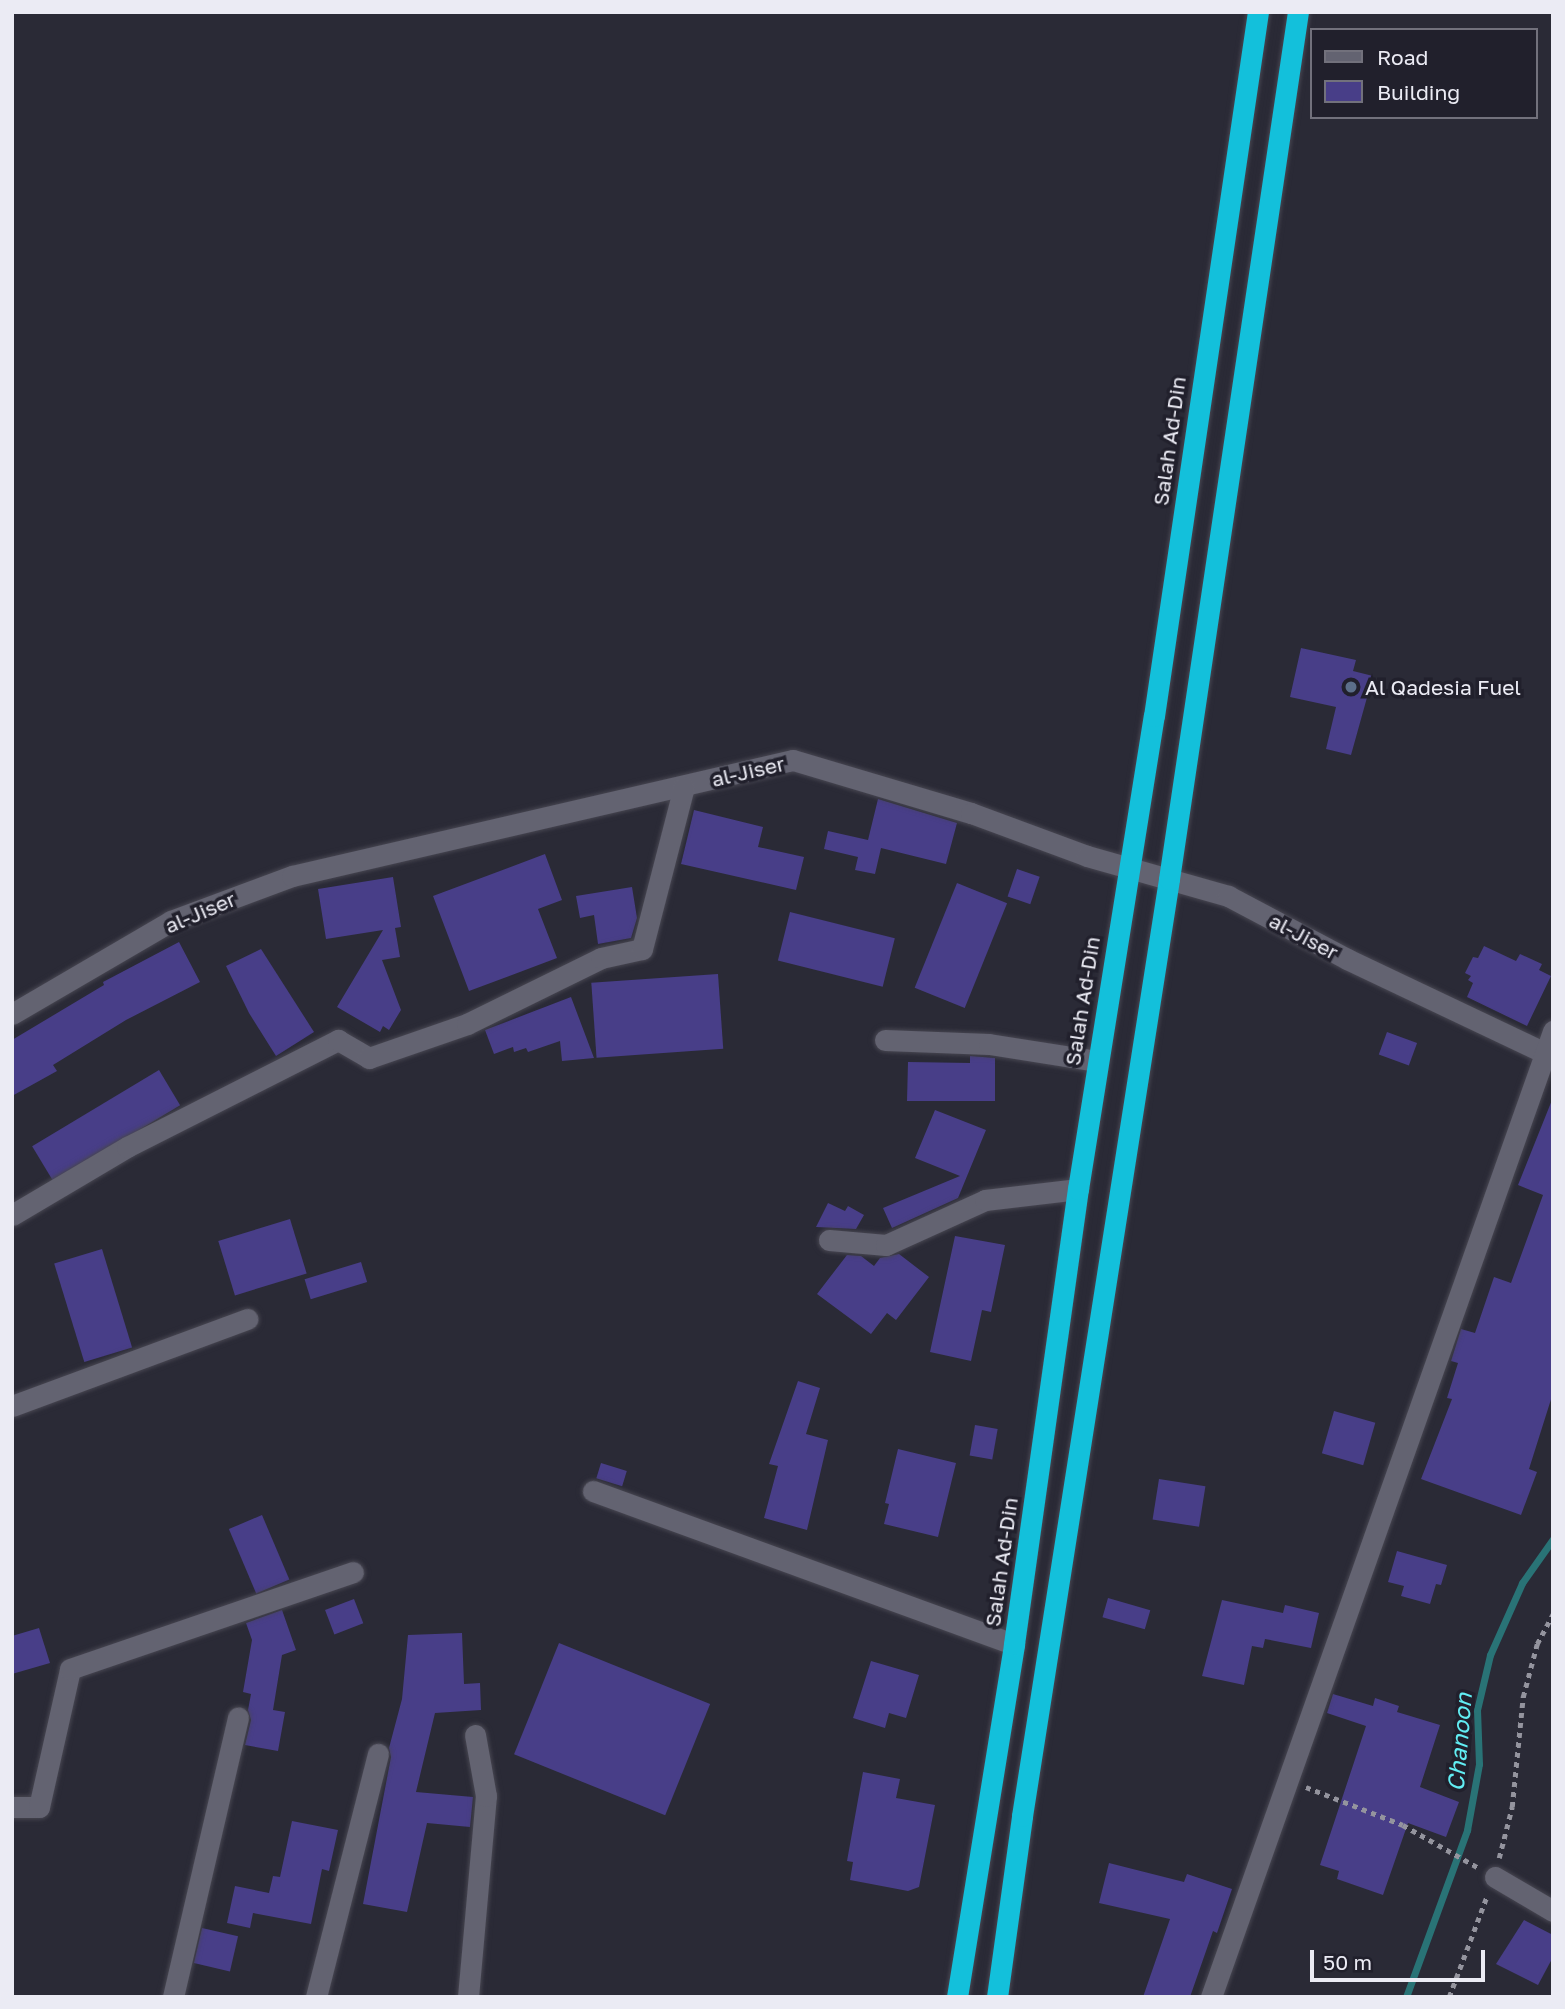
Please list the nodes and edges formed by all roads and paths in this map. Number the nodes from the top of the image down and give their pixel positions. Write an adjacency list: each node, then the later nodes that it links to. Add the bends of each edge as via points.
1 (1258, 12): 4 (highway, Salah Ad-Din, via 1154,716)
2 (1298, 12): 5 (highway)
3 (684, 787): 4 (street, al-Jiser, via 793,760 971,813); 6 (street, al-Jiser, via 292,876 171,921); 12 (street, via 642,949 601,958 467,1024 369,1058 338,1040 127,1147)
4 (1127, 867): 5 (street, al-Jiser); 10 (highway, Salah Ad-Din)
5 (1170, 878): 9 (street, al-Jiser, via 1228,896 1347,959); 31 (highway, via 1022,1816)
6 (12, 1014)
7 (1553, 1031): 9 (street)
8 (885, 1040): 10 (street, via 989,1044)
9 (1550, 1055): 23 (street)
10 (1098, 1061): 11 (highway, Salah Ad-Din)
11 (1078, 1189): 13 (street, via 985,1200 886,1245); 19 (highway, Salah Ad-Din)
12 (12, 1215)
13 (829, 1240)
14 (247, 1319): 15 (street)
15 (12, 1406)
16 (593, 1491): 19 (street)
17 (353, 1572): 24 (street, via 70,1669 39,1807)
18 (1553, 1614): 25 (path, via 1537,1644 1523,1697 1512,1807)
19 (1014, 1644): 30 (highway, Salah Ad-Din)
20 (238, 1717): 27 (street)
21 (475, 1735): 29 (street, via 486,1796)
22 (378, 1754): 28 (street)
23 (1289, 1780): 25 (path, via 1403,1825); 32 (street)
24 (12, 1807)
25 (1495, 1877): 26 (street); 33 (path)
26 (1553, 1911)
27 (173, 1997)
28 (316, 1997)
29 (468, 1997)
30 (957, 1997)
31 (998, 1997)
32 (1211, 1997)
33 (1449, 1997)

